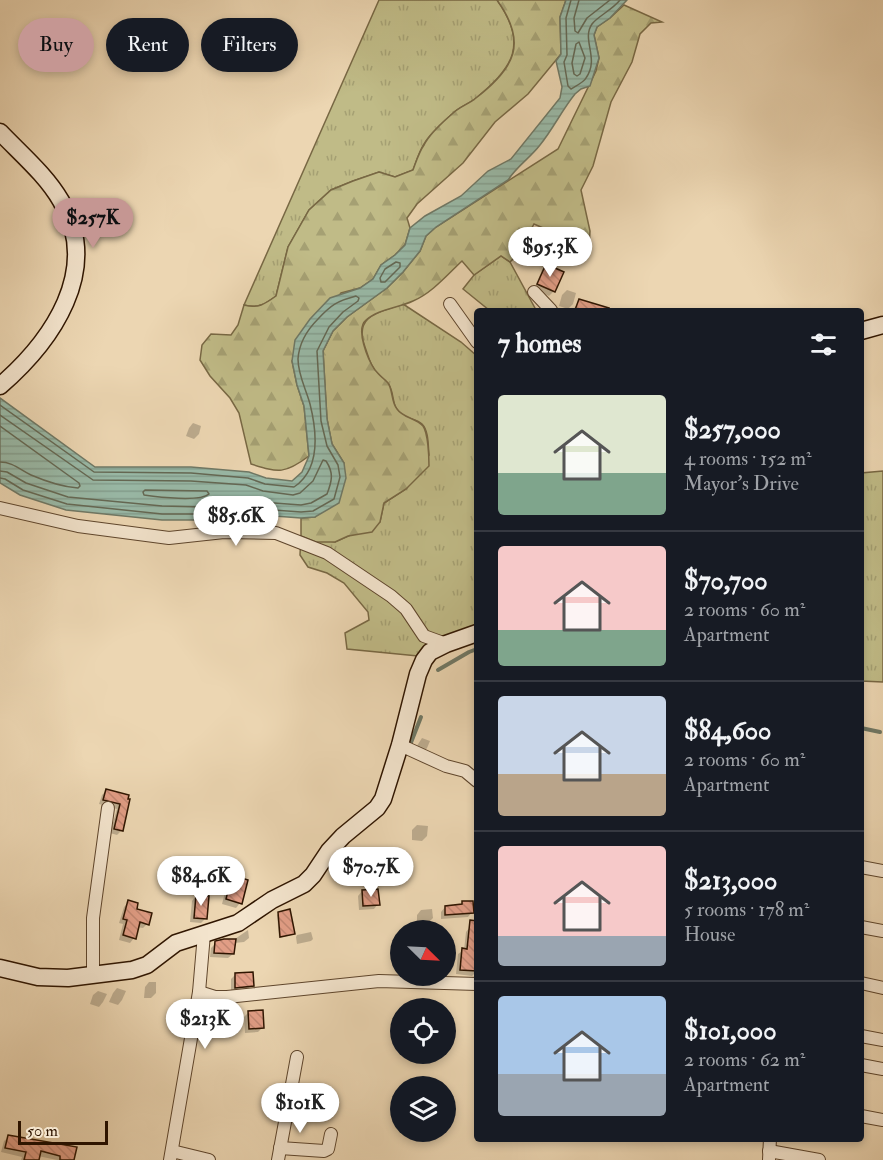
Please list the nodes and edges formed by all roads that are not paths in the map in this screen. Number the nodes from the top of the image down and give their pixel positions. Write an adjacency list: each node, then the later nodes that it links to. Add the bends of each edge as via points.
1 (0, 132): 8 (street, via 61,200 73,227 76,248 74,277 65,306 44,339)
2 (534, 292): 4 (street)
3 (450, 304): 7 (street)
4 (549, 308)
5 (883, 325): 6 (street)
6 (864, 329)
7 (474, 338)
8 (0, 386)
9 (0, 508): 11 (street, via 78,526 169,538 224,532 276,533 327,553 391,596 406,609 424,636)
10 (474, 634): 11 (street)
11 (446, 644): 12 (street, via 424,660)
12 (400, 745): 13 (street, via 465,771); 19 (street, via 377,808 343,836 304,884 238,923)
13 (474, 778)
14 (108, 808): 21 (street, via 93,918)
15 (864, 868): 16 (street)
16 (883, 871)
17 (864, 928): 18 (street)
18 (883, 931)
19 (204, 934): 21 (street, via 176,943 147,965); 25 (street)
20 (0, 968): 21 (street, via 38,976)
21 (93, 976)
22 (474, 984): 25 (street, via 379,981 227,997)
23 (864, 984): 24 (street)
24 (883, 987)
25 (199, 992): 36 (street)
26 (864, 1037): 27 (street)
27 (883, 1040)
28 (297, 1057): 35 (street)
29 (864, 1066): 30 (street)
30 (883, 1069)
31 (864, 1117): 32 (street)
32 (883, 1120)
33 (331, 1134): 35 (street, via 324,1151)
34 (769, 1150): 38 (street)
35 (279, 1154)
36 (171, 1155): 37 (street)
37 (209, 1160)
38 (819, 1160)

